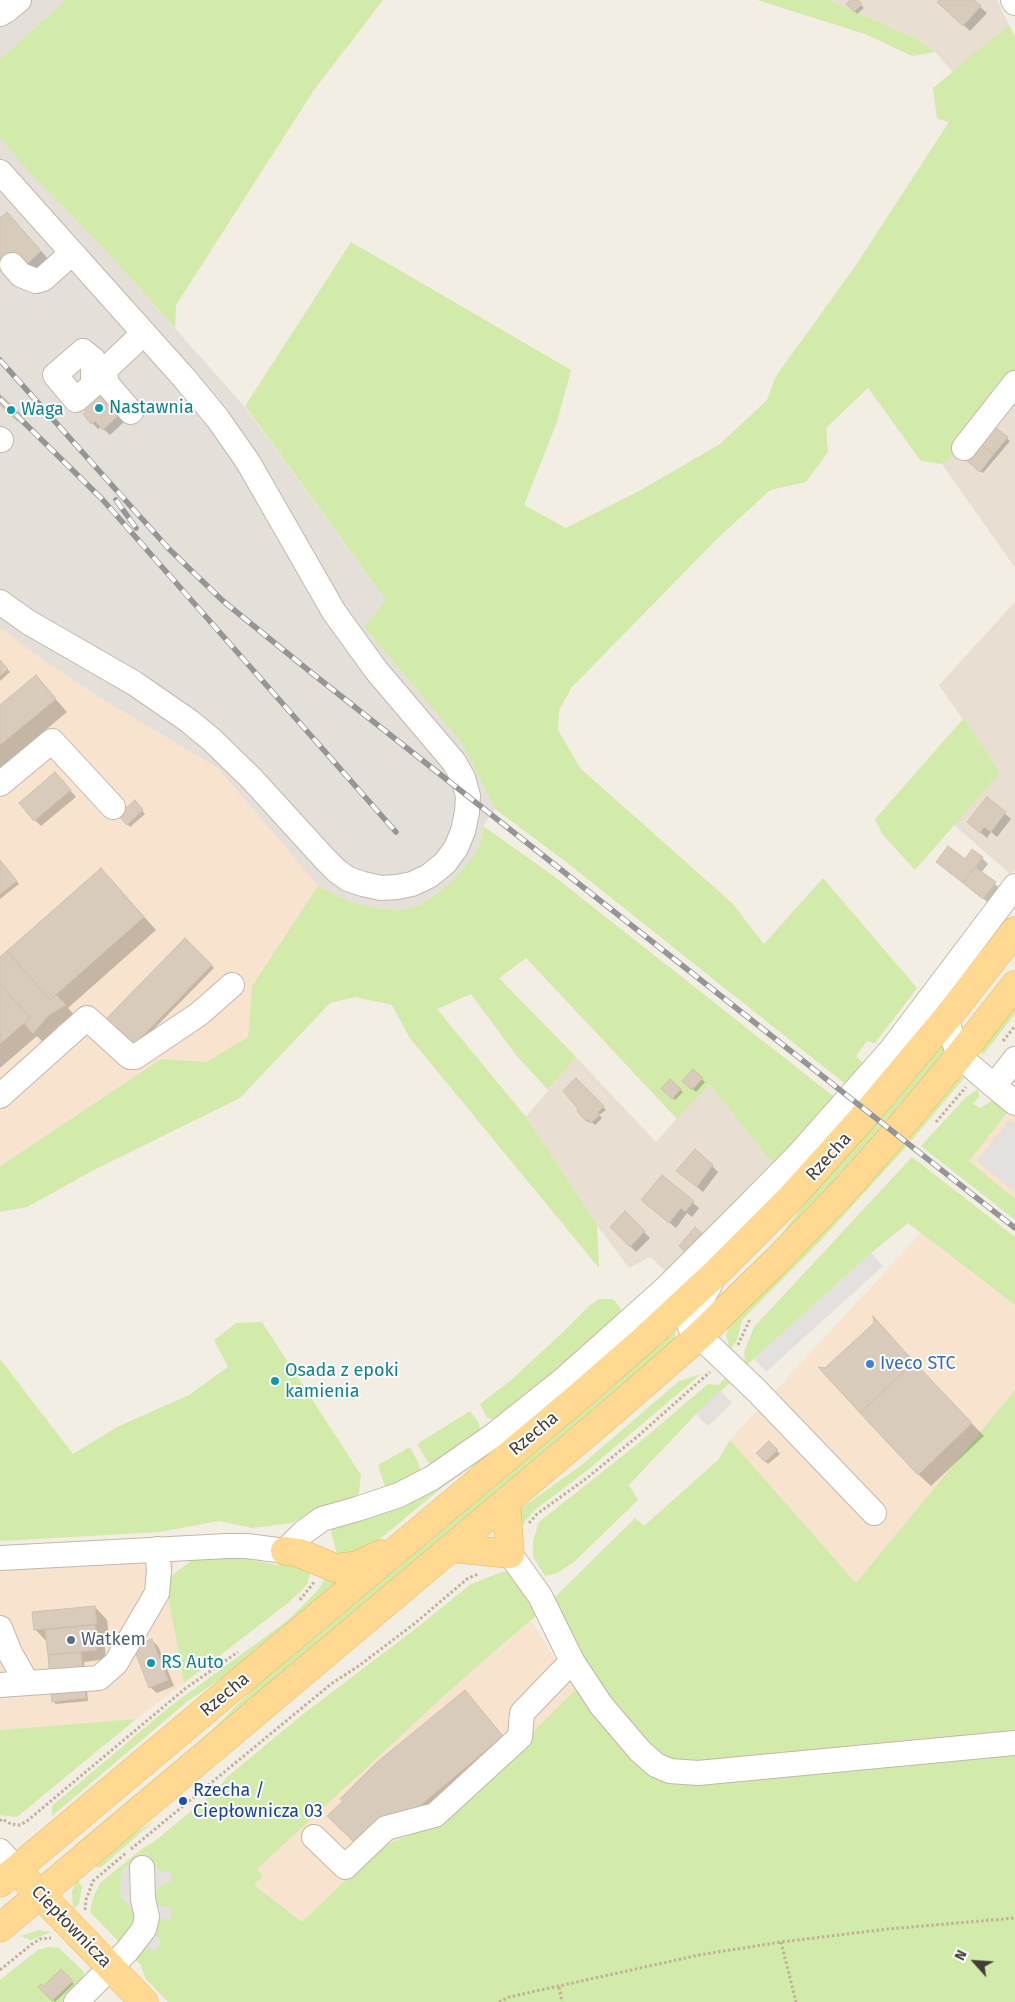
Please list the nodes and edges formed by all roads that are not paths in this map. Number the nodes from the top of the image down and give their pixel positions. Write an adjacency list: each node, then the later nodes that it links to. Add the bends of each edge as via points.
1 (19, 0): 4 (street)
2 (1013, 0): 3 (street)
3 (1015, 4)
4 (0, 14)
5 (0, 172): 6 (street)
6 (72, 253): 7 (street, via 43,279 36,281 21,275); 8 (street)
7 (12, 264)
8 (144, 333): 10 (street, via 99,373); 12 (street, via 205,403 248,462 321,592 353,639 454,762 468,796 463,832 456,848 445,863 412,884 381,888 348,879 234,761 189,721 134,683 28,622)
9 (1015, 383): 11 (street)
10 (131, 412)
11 (964, 448)
12 (0, 602)
13 (0, 784): 14 (street, via 52,741)
14 (113, 807)
15 (1015, 886): 32 (street, via 891,1050 850,1098 748,1206 634,1317 523,1412 432,1478 399,1495 322,1519)
16 (1015, 931): 19 (main road, Rzecha)
17 (232, 985): 23 (street, via 199,1014 135,1057 130,1057 87,1018)
18 (1015, 985): 20 (main road, Rzecha)
19 (946, 1019): 20 (street); 25 (main road, Rzecha, via 832,1153)
20 (959, 1056): 22 (street); 26 (main road, Rzecha, via 843,1192)
21 (1015, 1059): 22 (street)
22 (994, 1086): 24 (street)
23 (0, 1096)
24 (1015, 1104)
25 (717, 1272): 26 (street, via 691,1318 690,1328); 29 (main road, Rzecha, via 645,1340)
26 (699, 1336): 27 (main road, Rzecha); 28 (street, via 757,1391)
27 (506, 1502): 30 (main road, Rzecha); 33 (main road)
28 (874, 1513)
29 (407, 1542): 32 (main road, via 357,1565 335,1568 299,1553); 41 (main road, Rzecha)
30 (451, 1548): 33 (main road); 43 (main road, Rzecha)
31 (157, 1549): 32 (street, via 248,1546); 34 (street); 37 (street, via 158,1593 116,1662 99,1678)
32 (285, 1551)
33 (510, 1554): 36 (street, via 540,1596)
34 (0, 1558)
35 (0, 1628): 37 (street)
36 (572, 1661): 39 (street, via 601,1705 640,1751 656,1765 670,1771 698,1773); 40 (street, via 522,1713 520,1737 435,1815 386,1828 345,1867)
37 (27, 1683): 38 (street)
38 (0, 1685)
39 (1015, 1743)
40 (314, 1837)
41 (6, 1868): 43 (main road, Ciepłownicza)
42 (142, 1868): 45 (street, via 147,1918 144,1929)
43 (40, 1896): 44 (main road, Rzecha); 45 (main road, Ciepłownicza)
44 (0, 1928)
45 (110, 1968): 46 (street); 47 (main road, Ciepłownicza)
46 (76, 2002)
47 (144, 2002)

